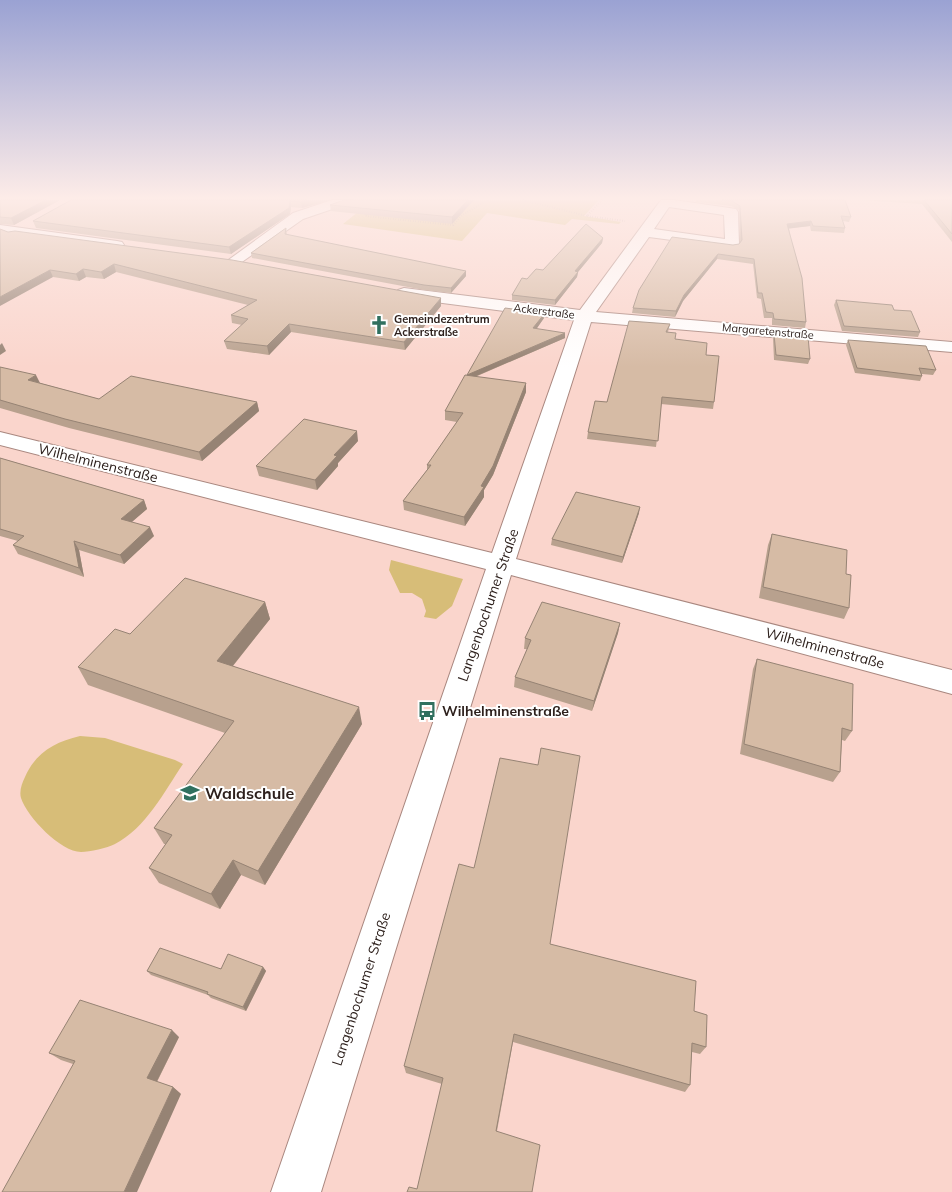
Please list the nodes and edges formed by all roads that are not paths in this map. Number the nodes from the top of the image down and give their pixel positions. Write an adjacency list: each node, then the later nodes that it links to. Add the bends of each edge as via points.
1 (236, 256): 3 (street, via 229,260)
2 (628, 256): 5 (street, Langenbochumer Straße)
3 (252, 265)
4 (388, 291): 5 (street, Ackerstraße)
5 (584, 316): 6 (street, Margaretenstraße); 8 (street, Langenbochumer Straße)
6 (952, 347)
7 (0, 438): 8 (street, Wilhelminenstraße)
8 (502, 564): 9 (street, Wilhelminenstraße); 10 (street, Langenbochumer Straße)
9 (952, 682)
10 (296, 1192)

